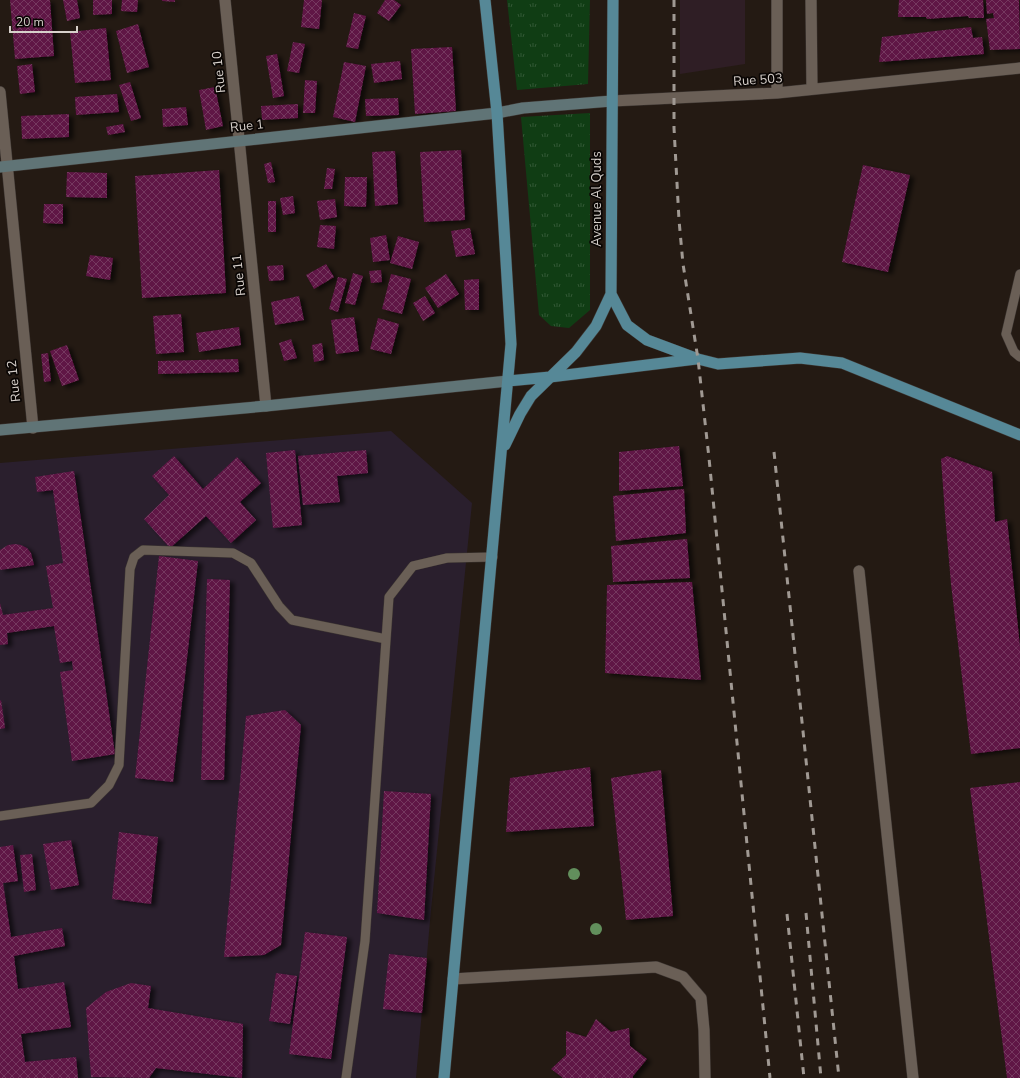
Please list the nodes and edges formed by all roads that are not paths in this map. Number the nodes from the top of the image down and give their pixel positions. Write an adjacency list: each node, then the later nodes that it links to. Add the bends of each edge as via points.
1 (225, 0): 12 (street, Rue 10)
2 (485, 0): 11 (main road)
3 (613, 0): 10 (main road, Avenue Al Quds)
4 (777, 0): 9 (street)
5 (810, 0): 7 (street)
6 (1020, 68): 7 (street, Rue 503)
7 (812, 89): 9 (street, Rue 503)
8 (0, 92): 13 (street, Rue 12)
9 (777, 93): 10 (street, Rue 503)
10 (612, 101): 11 (main road, Rue 503, via 523,108); 15 (main road, Avenue Al Quds)
11 (497, 113): 12 (main road, Rue 1); 19 (main road, via 511,344)
12 (240, 141): 13 (main road, Rue 1); 20 (street, Rue 11)
13 (4, 167): 21 (street, Rue 12)
14 (1020, 274): 16 (lane, via 1006,334 1014,352)
15 (611, 294): 17 (main road, via 628,325 647,340); 18 (main road, Avenue Al Quds, via 596,326 576,352)
16 (1020, 357)
17 (698, 359): 18 (main road); 23 (main road, via 718,364 800,358 842,363)
18 (550, 377): 19 (main road); 24 (main road, Avenue Al Quds, via 531,396)
19 (508, 381): 20 (main road); 24 (main road)
20 (266, 406): 21 (main road)
21 (33, 428): 22 (main road)
22 (0, 430)
23 (1020, 435)
24 (502, 451): 25 (main road)
25 (493, 557): 27 (lane, via 447,558 413,566 389,597); 29 (main road)
26 (859, 572): 33 (street)
27 (386, 639): 28 (lane, via 292,620 279,606 251,562 233,553 143,550 134,557 130,569 119,765 109,785 91,802); 30 (lane, via 365,941)
28 (0, 816)
29 (453, 979): 31 (main road); 32 (street, via 656,967 683,978 701,998)
30 (346, 1078)
31 (444, 1078)
32 (706, 1078)
33 (914, 1078)

